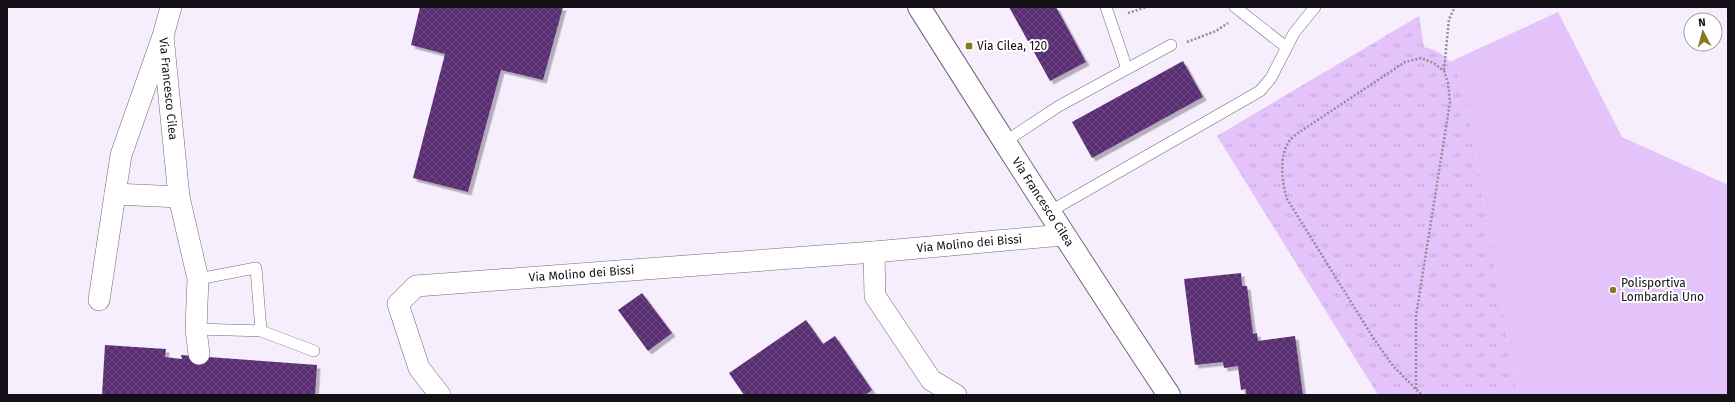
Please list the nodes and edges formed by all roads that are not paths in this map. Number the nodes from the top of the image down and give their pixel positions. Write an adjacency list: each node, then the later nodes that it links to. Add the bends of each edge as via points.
1 (171, 7): 6 (street)
2 (919, 7): 10 (street, Via Francesco Cilea)
3 (1106, 7): 9 (lane)
4 (1315, 7): 8 (lane)
5 (1237, 8): 8 (lane)
6 (163, 36): 11 (street, Via Francesco Cilea, via 121,155); 12 (street, Via Francesco Cilea)
7 (1172, 45): 9 (lane)
8 (1286, 47): 13 (lane, via 1271,78 1260,91)
9 (1127, 69): 10 (lane, via 1059,106)
10 (1006, 141): 13 (street, Via Francesco Cilea)
11 (116, 194): 12 (street); 17 (street, Via Francesco Cilea)
12 (178, 197): 16 (street, Via Francesco Cilea)
13 (1049, 212): 14 (street, Via Francesco Cilea)
14 (1064, 235): 15 (street, Via Molino dei Bissi); 24 (street, Via Francesco Cilea)
15 (874, 252): 22 (street, Via Molino dei Bissi, via 416,286 398,304 419,368); 23 (street, via 875,296 931,380)
16 (198, 279): 18 (street); 19 (lane, via 256,268)
17 (99, 300)
18 (196, 329): 19 (lane); 21 (street)
19 (262, 331): 20 (lane)
20 (314, 351)
21 (199, 354)
22 (440, 395)
23 (956, 395)
24 (1169, 395)

